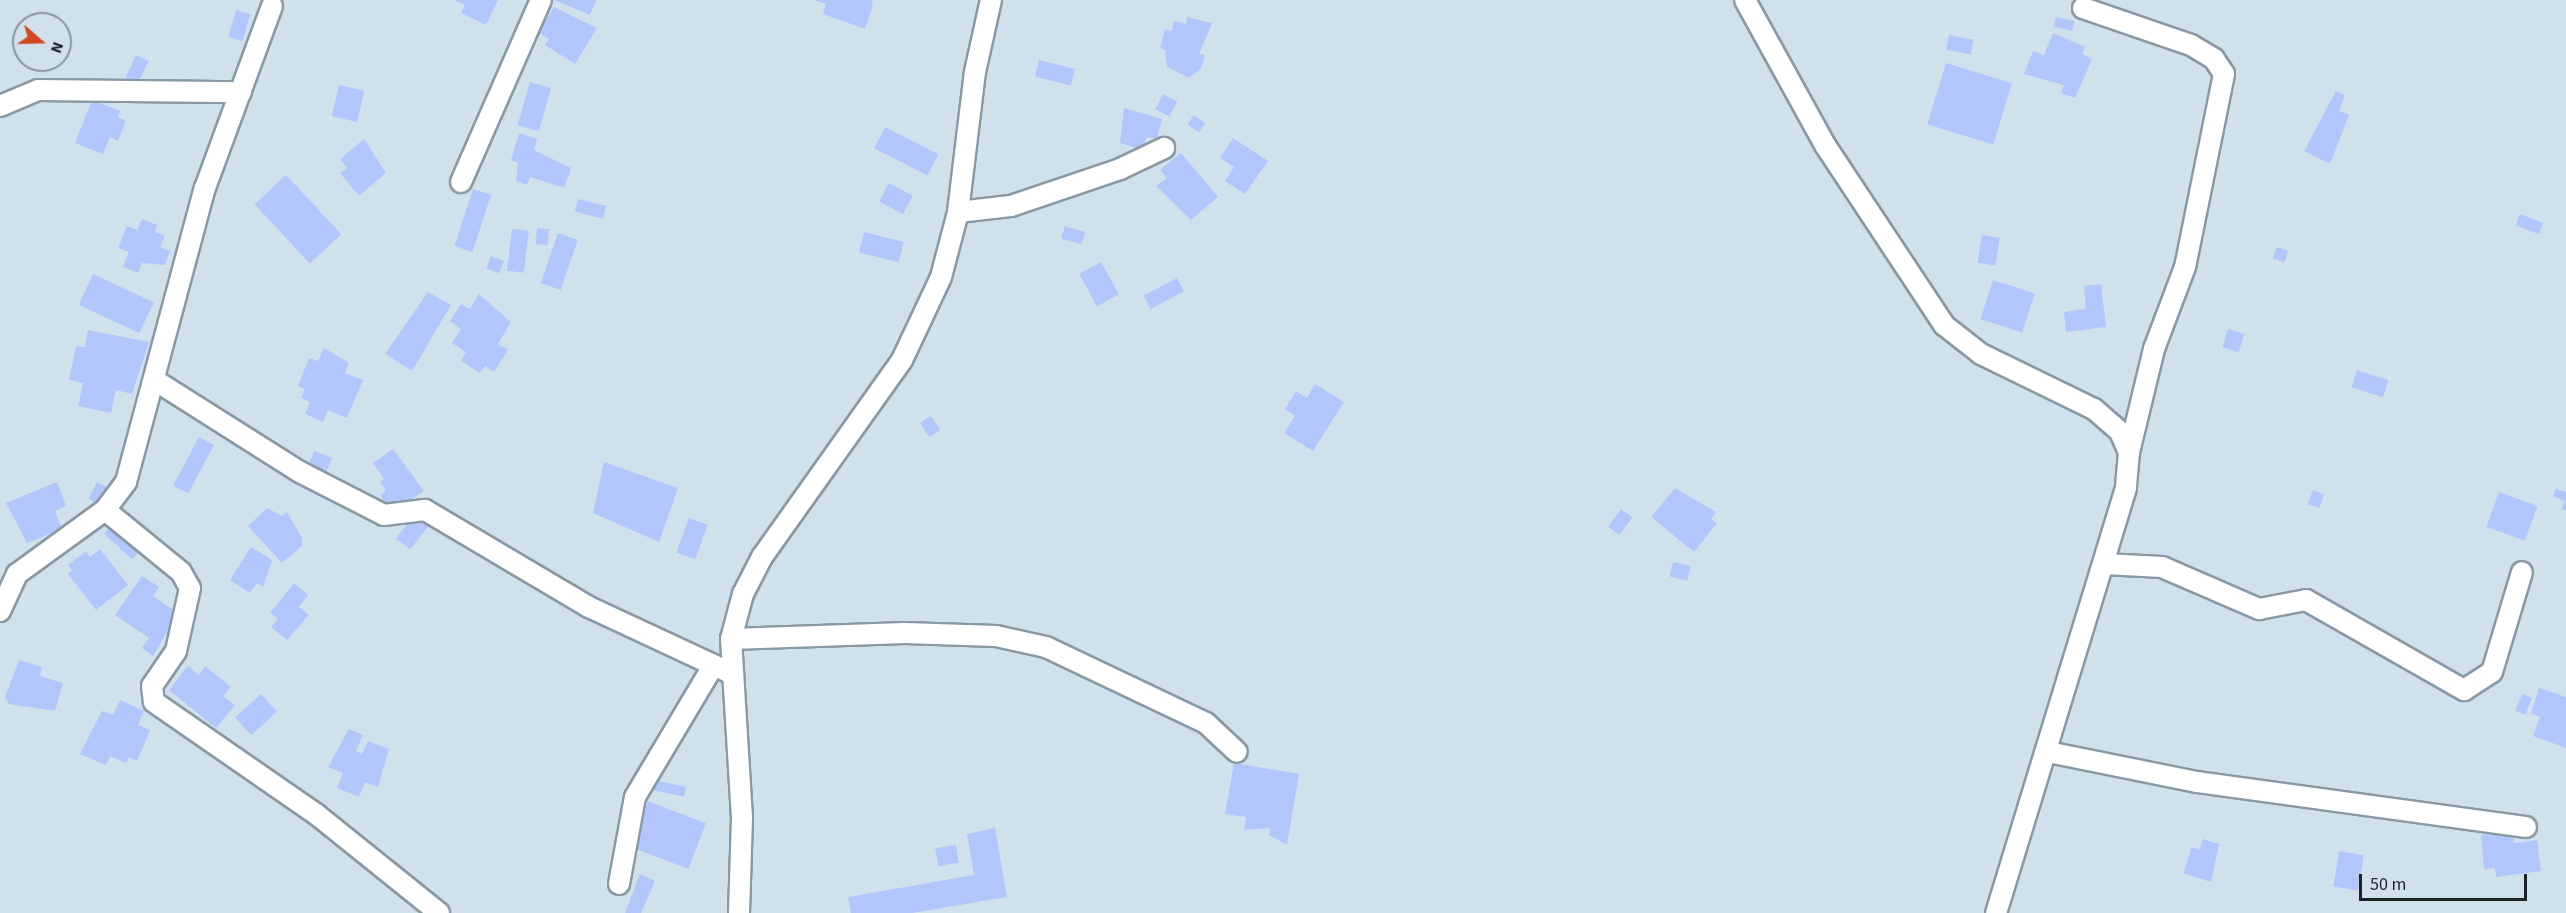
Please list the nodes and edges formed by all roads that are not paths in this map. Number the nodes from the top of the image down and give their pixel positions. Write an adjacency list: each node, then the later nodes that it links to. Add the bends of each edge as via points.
1 (541, 0): 9 (street)
2 (991, 0): 10 (street, via 975,72)
3 (1745, 0): 12 (street, via 1825,145 1944,326 1981,354 2094,409 2120,432)
4 (272, 6): 6 (street)
5 (2083, 8): 12 (street, via 2191,45 2214,59 2224,74 2185,267 2154,349)
6 (241, 92): 7 (street, via 38,90); 11 (street, via 205,188)
7 (0, 106)
8 (1164, 148): 10 (street, via 1120,170 1011,206)
9 (461, 182)
10 (958, 212): 17 (street, via 941,277 902,360 762,557 742,594)
11 (156, 381): 13 (street, via 126,482); 18 (street, via 352,499 393,517 410,509 425,510 589,607)
12 (2129, 452): 14 (street, via 2126,488)
13 (105, 510): 16 (street, via 17,574); 24 (street, via 181,572 190,588 176,651 152,686 154,702 316,814)
14 (2104, 564): 15 (street, via 2162,567 2259,609 2306,600 2464,690 2482,683 2492,672); 21 (street)
15 (2522, 572)
16 (0, 611)
17 (731, 639): 19 (street); 20 (street, via 905,633 996,636 1036,645 1206,723)
18 (713, 666): 19 (street); 23 (street, via 635,798)
19 (733, 674): 25 (street, via 742,818)
20 (1237, 752)
21 (2048, 752): 22 (street, via 2197,782); 26 (street)
22 (2526, 827)
23 (619, 884)
24 (440, 913)
25 (739, 913)
26 (1996, 913)

